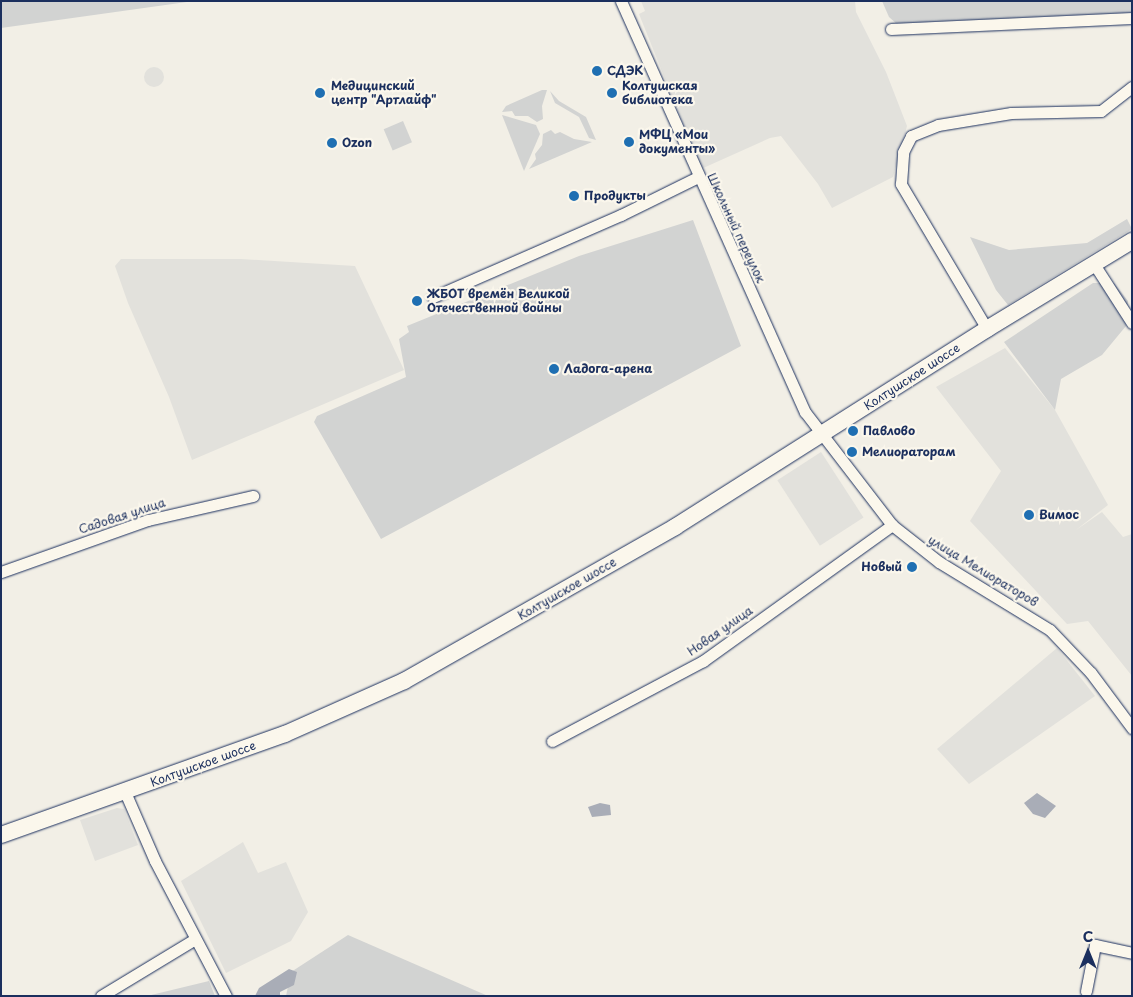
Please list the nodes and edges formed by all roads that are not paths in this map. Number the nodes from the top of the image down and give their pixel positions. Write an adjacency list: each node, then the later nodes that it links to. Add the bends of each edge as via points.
1 (621, 1): 5 (street, Школьный переулок)
2 (1132, 18): 3 (street)
3 (891, 29)
4 (1132, 87): 10 (street, via 1101,111 1011,113 938,125 910,136 903,152 901,184)
5 (698, 177): 8 (street, via 621,215); 11 (street, Школьный переулок, via 805,412)
6 (1132, 241): 7 (main road, Колтушское шоссе)
7 (1094, 264): 9 (street); 10 (main road, Колтушское шоссе)
8 (433, 297)
9 (1132, 323)
10 (987, 329): 11 (main road, Колтушское шоссе)
11 (821, 435): 13 (street, улица Мелиораторов); 17 (main road, Колтушское шоссе, via 624,557 389,689 285,734)
12 (253, 496): 14 (street, Садовая улица, via 148,520)
13 (892, 525): 15 (street, улица Мелиораторов, via 938,562 1050,630 1090,673); 16 (street, Новая улица, via 703,661)
14 (1, 572)
15 (1132, 728)
16 (552, 741)
17 (125, 792): 18 (main road, Колтушское шоссе); 19 (street, via 155,861)
18 (1, 835)
19 (195, 939): 22 (street); 23 (street)
20 (1132, 953): 21 (street, via 1095,945)
21 (1086, 991)
22 (101, 996)
23 (226, 996)

